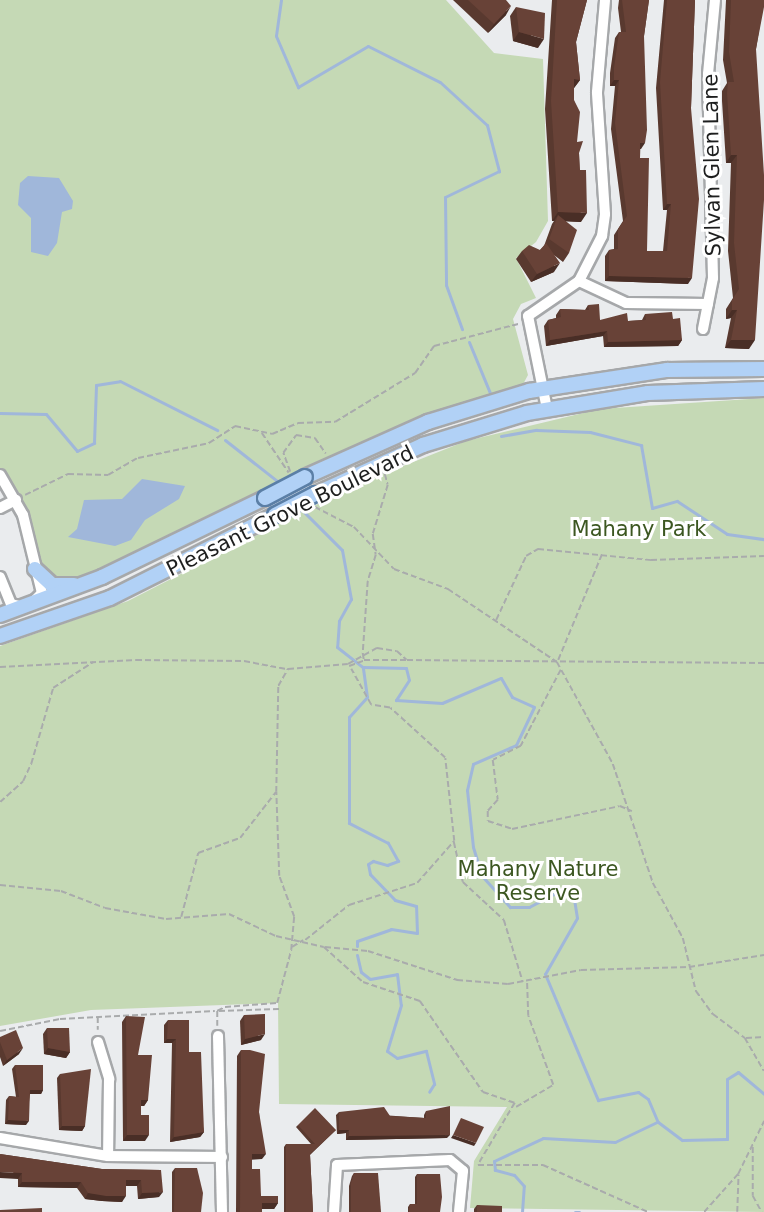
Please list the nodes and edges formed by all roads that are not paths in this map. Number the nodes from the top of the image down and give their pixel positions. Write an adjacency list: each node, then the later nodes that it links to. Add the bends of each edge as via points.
1 (605, 0): 3 (street, via 597,92 605,214 602,236)
2 (715, 0): 4 (street, Sylvan Glen Lane, via 708,74 714,182)
3 (579, 281): 4 (street, via 626,303); 7 (street, via 528,316)
4 (708, 304): 5 (street, Sylvan Glen Lane)
5 (703, 329)
6 (764, 369): 7 (main road, Pleasant Grove Boulevard, via 668,370)
7 (543, 388): 9 (street); 15 (main road, Pleasant Grove Boulevard, bridge, via 428,422 299,477 266,498)
8 (764, 389): 9 (main road, Pleasant Grove Boulevard, via 648,393)
9 (547, 409): 18 (main road, Pleasant Grove Boulevard, bridge, via 382,461 110,598)
10 (0, 475): 11 (street)
11 (16, 500): 12 (street); 13 (street)
12 (0, 508)
13 (35, 569): 15 (main road, via 55,586); 16 (street, via 42,593)
14 (0, 577): 16 (street, via 11,604)
15 (102, 577): 16 (main road, Pleasant Grove Boulevard)
16 (28, 608): 17 (main road, Pleasant Grove Boulevard); 18 (street)
17 (0, 615)
18 (34, 626): 19 (main road, Pleasant Grove Boulevard)
19 (0, 636)
20 (218, 1036): 24 (street)
21 (98, 1042): 23 (street, via 109,1079)
22 (0, 1138): 23 (street)
23 (108, 1156): 24 (street)
24 (222, 1157): 25 (street)
25 (222, 1212)
26 (334, 1212): 27 (street, via 337,1165 450,1160 463,1171)
27 (459, 1212)

